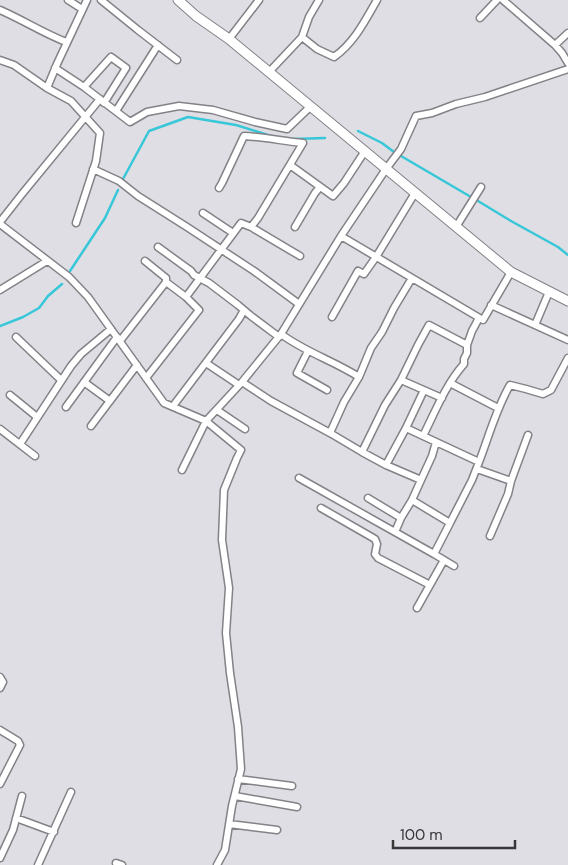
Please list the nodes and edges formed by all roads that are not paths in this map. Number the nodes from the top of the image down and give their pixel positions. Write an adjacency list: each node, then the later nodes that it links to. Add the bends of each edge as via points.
1 (68, 0): 10 (street)
2 (86, 0): 10 (street)
3 (101, 0): 17 (street)
4 (178, 0): 15 (street)
5 (259, 0): 15 (street)
6 (319, 0): 14 (street)
7 (377, 0): 14 (street, via 350,42 334,57)
8 (497, 0): 12 (street)
9 (502, 0): 18 (street)
10 (82, 9): 16 (street)
11 (0, 10): 16 (street)
12 (480, 18)
13 (568, 33): 18 (street)
14 (302, 37): 24 (street)
15 (229, 39): 24 (street)
16 (66, 42): 22 (street)
17 (158, 45): 20 (street); 29 (street)
18 (555, 45): 21 (street)
19 (0, 60): 26 (street, via 14,65)
20 (177, 60)
21 (568, 63)
22 (55, 68): 25 (street); 26 (street)
23 (568, 68): 34 (street, via 485,97 416,116 401,149)
24 (269, 72): 28 (street)
25 (84, 87): 27 (street); 27 (street, via 111,57 126,68)
26 (47, 88): 30 (street, via 71,101)
27 (102, 101): 29 (street); 30 (street)
28 (311, 106): 29 (street, via 287,129 213,110 179,106 147,112 130,122); 31 (street)
29 (116, 111)
30 (85, 117): 33 (street, via 100,133); 40 (street)
31 (365, 151): 34 (street); 35 (street, via 333,196)
32 (290, 165): 35 (street); 37 (street, via 302,143 244,136); 42 (street)
33 (93, 169): 41 (street); 48 (street, via 119,181)
34 (386, 169): 38 (street); 46 (street)
35 (320, 187): 43 (street)
36 (481, 187): 44 (street)
37 (219, 188)
38 (415, 193): 44 (street); 50 (street)
39 (203, 213): 45 (street)
40 (0, 223): 52 (street)
41 (76, 223)
42 (252, 227): 45 (street, via 241,223); 49 (street)
43 (295, 227)
44 (456, 227): 53 (street)
45 (233, 233): 48 (street)
46 (341, 236): 50 (street); 61 (street)
47 (158, 247): 54 (street)
48 (221, 250): 54 (street); 61 (street)
49 (300, 256)
50 (376, 257): 55 (street); 64 (street, via 364,274 358,271)
51 (145, 261): 56 (street, via 166,278)
52 (47, 262): 57 (street); 67 (street, via 88,296)
53 (511, 272): 58 (street); 62 (street)
54 (200, 278): 59 (street); 63 (street)
55 (412, 278): 65 (street); 77 (street)
56 (166, 282): 59 (street); 70 (street)
57 (0, 290)
58 (549, 292): 60 (street); 66 (street)
59 (186, 297): 78 (street, via 199,310)
60 (568, 301)
61 (300, 304): 68 (street)
62 (491, 305): 65 (street, via 483,320); 66 (street)
63 (244, 310): 68 (street); 75 (street)
64 (332, 317)
65 (479, 318): 72 (street)
66 (535, 325): 71 (street)
67 (111, 329): 70 (street); 79 (street, via 76,359)
68 (280, 336): 73 (street); 83 (street)
69 (16, 337): 79 (street)
70 (118, 339): 76 (street); 81 (street)
71 (568, 340)
72 (467, 345): 80 (street, via 429,326); 82 (street, via 464,364)
73 (308, 351): 77 (street); 84 (street, via 297,372)
74 (568, 358): 91 (street, via 551,390 543,394 510,385)
75 (206, 363): 83 (street); 89 (street)
76 (137, 365): 78 (street); 88 (street)
77 (359, 377): 99 (street)
78 (146, 378): 89 (street, via 164,402)
79 (61, 380): 93 (street)
80 (401, 380): 85 (street); 104 (street)
81 (84, 382): 88 (street); 90 (street)
82 (450, 383): 87 (street); 91 (street)
83 (240, 384): 92 (street); 99 (street)
84 (327, 390)
85 (424, 390): 87 (street); 97 (street)
86 (10, 395): 93 (street)
87 (442, 398): 101 (street)
88 (110, 400): 95 (street)
89 (172, 406): 94 (street)
90 (66, 407)
91 (498, 408): 107 (street)
92 (217, 410): 94 (street); 98 (street)
93 (37, 417): 103 (street)
94 (206, 421): 108 (street); 127 (street, via 241,450 224,490 222,540 229,588 226,633 238,727 241,769)
95 (91, 426)
96 (0, 428): 103 (street)
97 (406, 428): 101 (street); 106 (street)
98 (245, 429)
99 (330, 433): 104 (street)
100 (528, 435): 111 (street)
101 (424, 436): 102 (street)
102 (436, 442): 107 (street); 110 (street)
103 (20, 444): 105 (street)
104 (362, 452): 106 (street)
105 (35, 456)
106 (386, 465): 110 (street)
107 (478, 465): 111 (street); 116 (street)
108 (182, 470)
109 (299, 478): 117 (street)
110 (421, 480): 113 (street)
111 (511, 481): 118 (street)
112 (368, 498): 115 (street)
113 (412, 500): 115 (street); 116 (street)
114 (321, 508): 122 (street, via 375,538 378,558)
115 (401, 518): 117 (street)
116 (450, 523): 119 (street)
117 (395, 532): 119 (street)
118 (490, 536)
119 (434, 554): 120 (street)
120 (444, 560): 121 (street); 122 (street)
121 (454, 566)
122 (430, 585): 123 (street)
123 (417, 608)
124 (0, 677): 125 (street, via 3,682)
125 (0, 688)
126 (0, 730): 128 (street, via 20,745)
127 (238, 779): 129 (street); 132 (street)
128 (0, 784)
129 (292, 786)
130 (71, 792): 137 (street)
131 (22, 796): 134 (street)
132 (234, 796): 133 (street); 135 (street)
133 (297, 806)
134 (16, 818): 137 (street); 138 (street)
135 (229, 824): 136 (street); 140 (street, via 225,850)
136 (277, 830)
137 (54, 832): 139 (street)
138 (0, 858)
139 (38, 865)
140 (217, 865)

